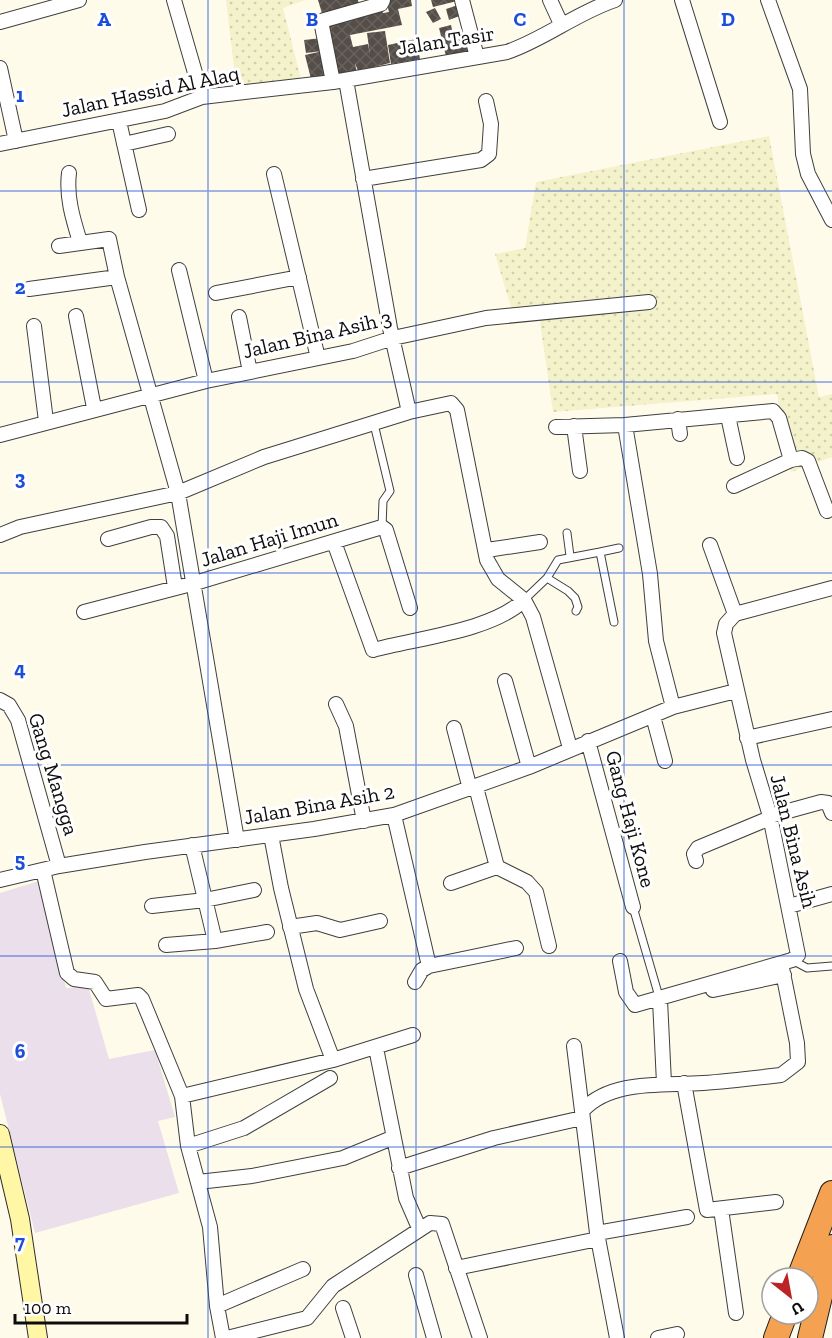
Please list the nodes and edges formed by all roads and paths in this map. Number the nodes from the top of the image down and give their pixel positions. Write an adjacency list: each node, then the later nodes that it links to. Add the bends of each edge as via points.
1 (79, 0): 10 (street)
2 (174, 0): 15 (street)
3 (383, 0): 14 (street, via 381,4 321,21)
4 (462, 0): 12 (street)
5 (550, 0): 11 (street)
6 (615, 0): 9 (street, Jalan Tasir)
7 (682, 0): 18 (street)
8 (768, 0): 27 (street, via 801,89 803,154 808,174)
9 (591, 4): 11 (street, Jalan Tasir)
10 (0, 22)
11 (561, 24): 12 (street, Jalan Tasir, via 526,45)
12 (477, 57): 14 (street, Jalan Tasir)
13 (0, 68): 20 (street)
14 (339, 81): 15 (street, Jalan Hassid Al Alaq); 25 (street)
15 (202, 98): 17 (street, Jalan Hassid Al Alaq)
16 (486, 101): 25 (street, via 492,138 489,154 481,160)
17 (119, 121): 20 (street, Jalan Hassid Al Alaq); 22 (street)
18 (720, 122)
19 (168, 134): 22 (street)
20 (16, 141): 21 (street, Jalan Hassid Al Alaq)
21 (0, 144)
22 (124, 144): 26 (street)
23 (69, 173): 28 (street, via 67,187)
24 (274, 174): 32 (street)
25 (363, 179): 39 (street)
26 (139, 210)
27 (832, 220)
28 (80, 242): 29 (street); 31 (street, via 109,239)
29 (59, 246)
30 (179, 270): 42 (street)
31 (117, 277): 33 (street); 43 (street)
32 (299, 277): 34 (street); 40 (street)
33 (28, 289)
34 (216, 293)
35 (649, 302): 39 (street, Jalan Bina Asih 3, via 486,318)
36 (76, 316): 44 (street)
37 (238, 317): 41 (street)
38 (34, 326): 48 (street)
39 (393, 338): 40 (street, Jalan Bina Asih 3); 45 (street)
40 (318, 358): 41 (street, Jalan Bina Asih 3)
41 (250, 372): 42 (street, Jalan Bina Asih 3)
42 (206, 381): 43 (street, Jalan Bina Asih 3)
43 (152, 396): 44 (street, Jalan Bina Asih 3); 59 (street)
44 (94, 408): 48 (street, Jalan Bina Asih 3)
45 (409, 412): 49 (street); 69 (street, via 446,402 457,410)
46 (728, 416): 47 (street); 55 (street); 56 (street, via 773,411)
47 (678, 419): 50 (street); 53 (street)
48 (46, 421): 54 (street, Jalan Bina Asih 3)
49 (374, 424): 59 (street, via 264,457); 61 (lane, via 390,490 383,501)
50 (625, 425): 51 (street); 86 (street, via 650,574 656,641)
51 (574, 426): 52 (street); 57 (street)
52 (556, 427)
53 (680, 434)
54 (0, 435)
55 (737, 458)
56 (791, 460): 58 (street); 60 (street, via 808,460)
57 (579, 471)
58 (734, 486)
59 (178, 492): 63 (street, via 20,527); 73 (street)
60 (827, 511)
61 (382, 527): 65 (street, Jalan Haji Imun); 77 (street)
62 (567, 533): 71 (lane)
63 (0, 535)
64 (108, 539): 74 (street, via 161,526 167,536)
65 (334, 542): 73 (street, Jalan Haji Imun); 76 (street, via 373,650 480,624 513,610)
66 (540, 542): 69 (street)
67 (710, 545): 80 (street)
68 (619, 548): 70 (lane)
69 (487, 550): 76 (street, via 491,570)
70 (600, 552): 71 (lane); 81 (lane)
71 (570, 556): 72 (lane, via 558,560)
72 (547, 578): 76 (lane); 79 (lane, via 575,598 579,607)
73 (195, 583): 74 (street, Jalan Haji Imun); 101 (street)
74 (175, 587): 78 (street, Jalan Haji Imun)
75 (832, 588): 80 (street)
76 (524, 600): 92 (street, via 533,617)
77 (410, 608)
78 (84, 612)
79 (576, 612)
80 (735, 614): 83 (street, Jalan Bina Asih, via 724,633)
81 (614, 622)
82 (505, 681): 94 (street)
83 (736, 691): 86 (street, Jalan Bina Asih 2); 90 (street, Jalan Bina Asih)
84 (0, 700): 104 (street, Gang Mangga, via 9,705 18,720)
85 (336, 704): 99 (street, via 346,726)
86 (673, 707): 87 (street, Jalan Bina Asih 2)
87 (652, 716): 91 (street, Jalan Bina Asih 2); 93 (street)
88 (832, 719): 90 (street)
89 (454, 728): 95 (street)
90 (747, 738): 98 (street, Jalan Bina Asih)
91 (588, 741): 92 (street, Jalan Bina Asih 2); 114 (street, Gang Haji Kone)
92 (570, 748): 94 (street, Jalan Bina Asih 2)
93 (665, 761)
94 (529, 767): 95 (street, Jalan Bina Asih 2)
95 (473, 788): 97 (street, Jalan Bina Asih 2); 105 (street)
96 (831, 805): 98 (street, via 821,802)
97 (394, 815): 99 (street, Jalan Bina Asih 2); 123 (street)
98 (770, 817): 103 (street, via 698,848 694,854); 113 (street, Jalan Bina Asih)
99 (364, 820): 100 (street, Jalan Bina Asih 2)
100 (272, 835): 101 (street, Jalan Bina Asih 2); 116 (street)
101 (237, 840): 102 (street, Jalan Bina Asih 2)
102 (192, 845): 104 (street, Jalan Bina Asih 2); 111 (street)
103 (696, 861)
104 (59, 866): 106 (street, Jalan Bina Asih 2)
105 (497, 867): 108 (street); 120 (street, via 526,882 536,892)
106 (43, 870): 107 (street, Jalan Bina Asih 2); 136 (street, via 67,974 95,982 105,999 138,995 142,999)
107 (0, 880)
108 (451, 883)
109 (254, 890): 111 (street)
110 (832, 894): 113 (street)
111 (205, 900): 112 (street); 118 (street)
112 (152, 906)
113 (789, 906): 124 (street, Jalan Bina Asih, via 799,952)
114 (633, 907): 128 (lane)
115 (380, 921): 116 (street, via 340,930 317,923)
116 (290, 927): 132 (street, via 306,989)
117 (267, 932): 118 (street)
118 (214, 941): 119 (street)
119 (166, 945)
120 (549, 946)
121 (516, 948): 123 (street)
122 (620, 961): 128 (street, via 632,1003)
123 (429, 966): 126 (street)
124 (786, 966): 125 (lane); 127 (street); 128 (street, via 693,987); 135 (street, via 798,1062 781,1075)
125 (832, 966)
126 (416, 982)
127 (675, 999)
128 (660, 1000): 134 (street)
129 (412, 1035): 131 (street)
130 (574, 1046): 137 (street)
131 (376, 1048): 132 (street); 139 (street)
132 (333, 1060): 136 (street)
133 (330, 1078): 140 (street, via 244,1128)
134 (664, 1083): 135 (street); 137 (street, via 613,1092 598,1098)
135 (684, 1083): 145 (street, via 706,1207 710,1211)
136 (182, 1096): 140 (street)
137 (583, 1114): 141 (street); 148 (street)
138 (0, 1134): 158 (main road, via 20,1219)
139 (392, 1137): 141 (street); 142 (street, via 344,1158)
140 (188, 1146): 142 (street)
141 (399, 1167): 147 (street, via 406,1198)
142 (198, 1182): 154 (street, via 210,1227)
143 (832, 1192): 150 (highway)
144 (776, 1202): 145 (street)
145 (721, 1209): 156 (street)
146 (687, 1217): 148 (street)
147 (419, 1228): 151 (street, via 430,1223 442,1224); 159 (street, via 333,1286 308,1318)
148 (597, 1236): 151 (street); 163 (street)
149 (832, 1247): 165 (highway)
150 (803, 1266)
151 (456, 1268): 162 (street)
152 (303, 1269): 154 (street)
153 (416, 1275): 161 (street)
154 (217, 1306): 159 (street)
155 (343, 1308): 160 (street)
156 (736, 1313)
157 (676, 1334): 164 (street)
158 (38, 1338)
159 (225, 1338)
160 (353, 1338)
161 (434, 1338)
162 (480, 1338)
163 (617, 1338)
164 (658, 1338)
165 (810, 1338)

